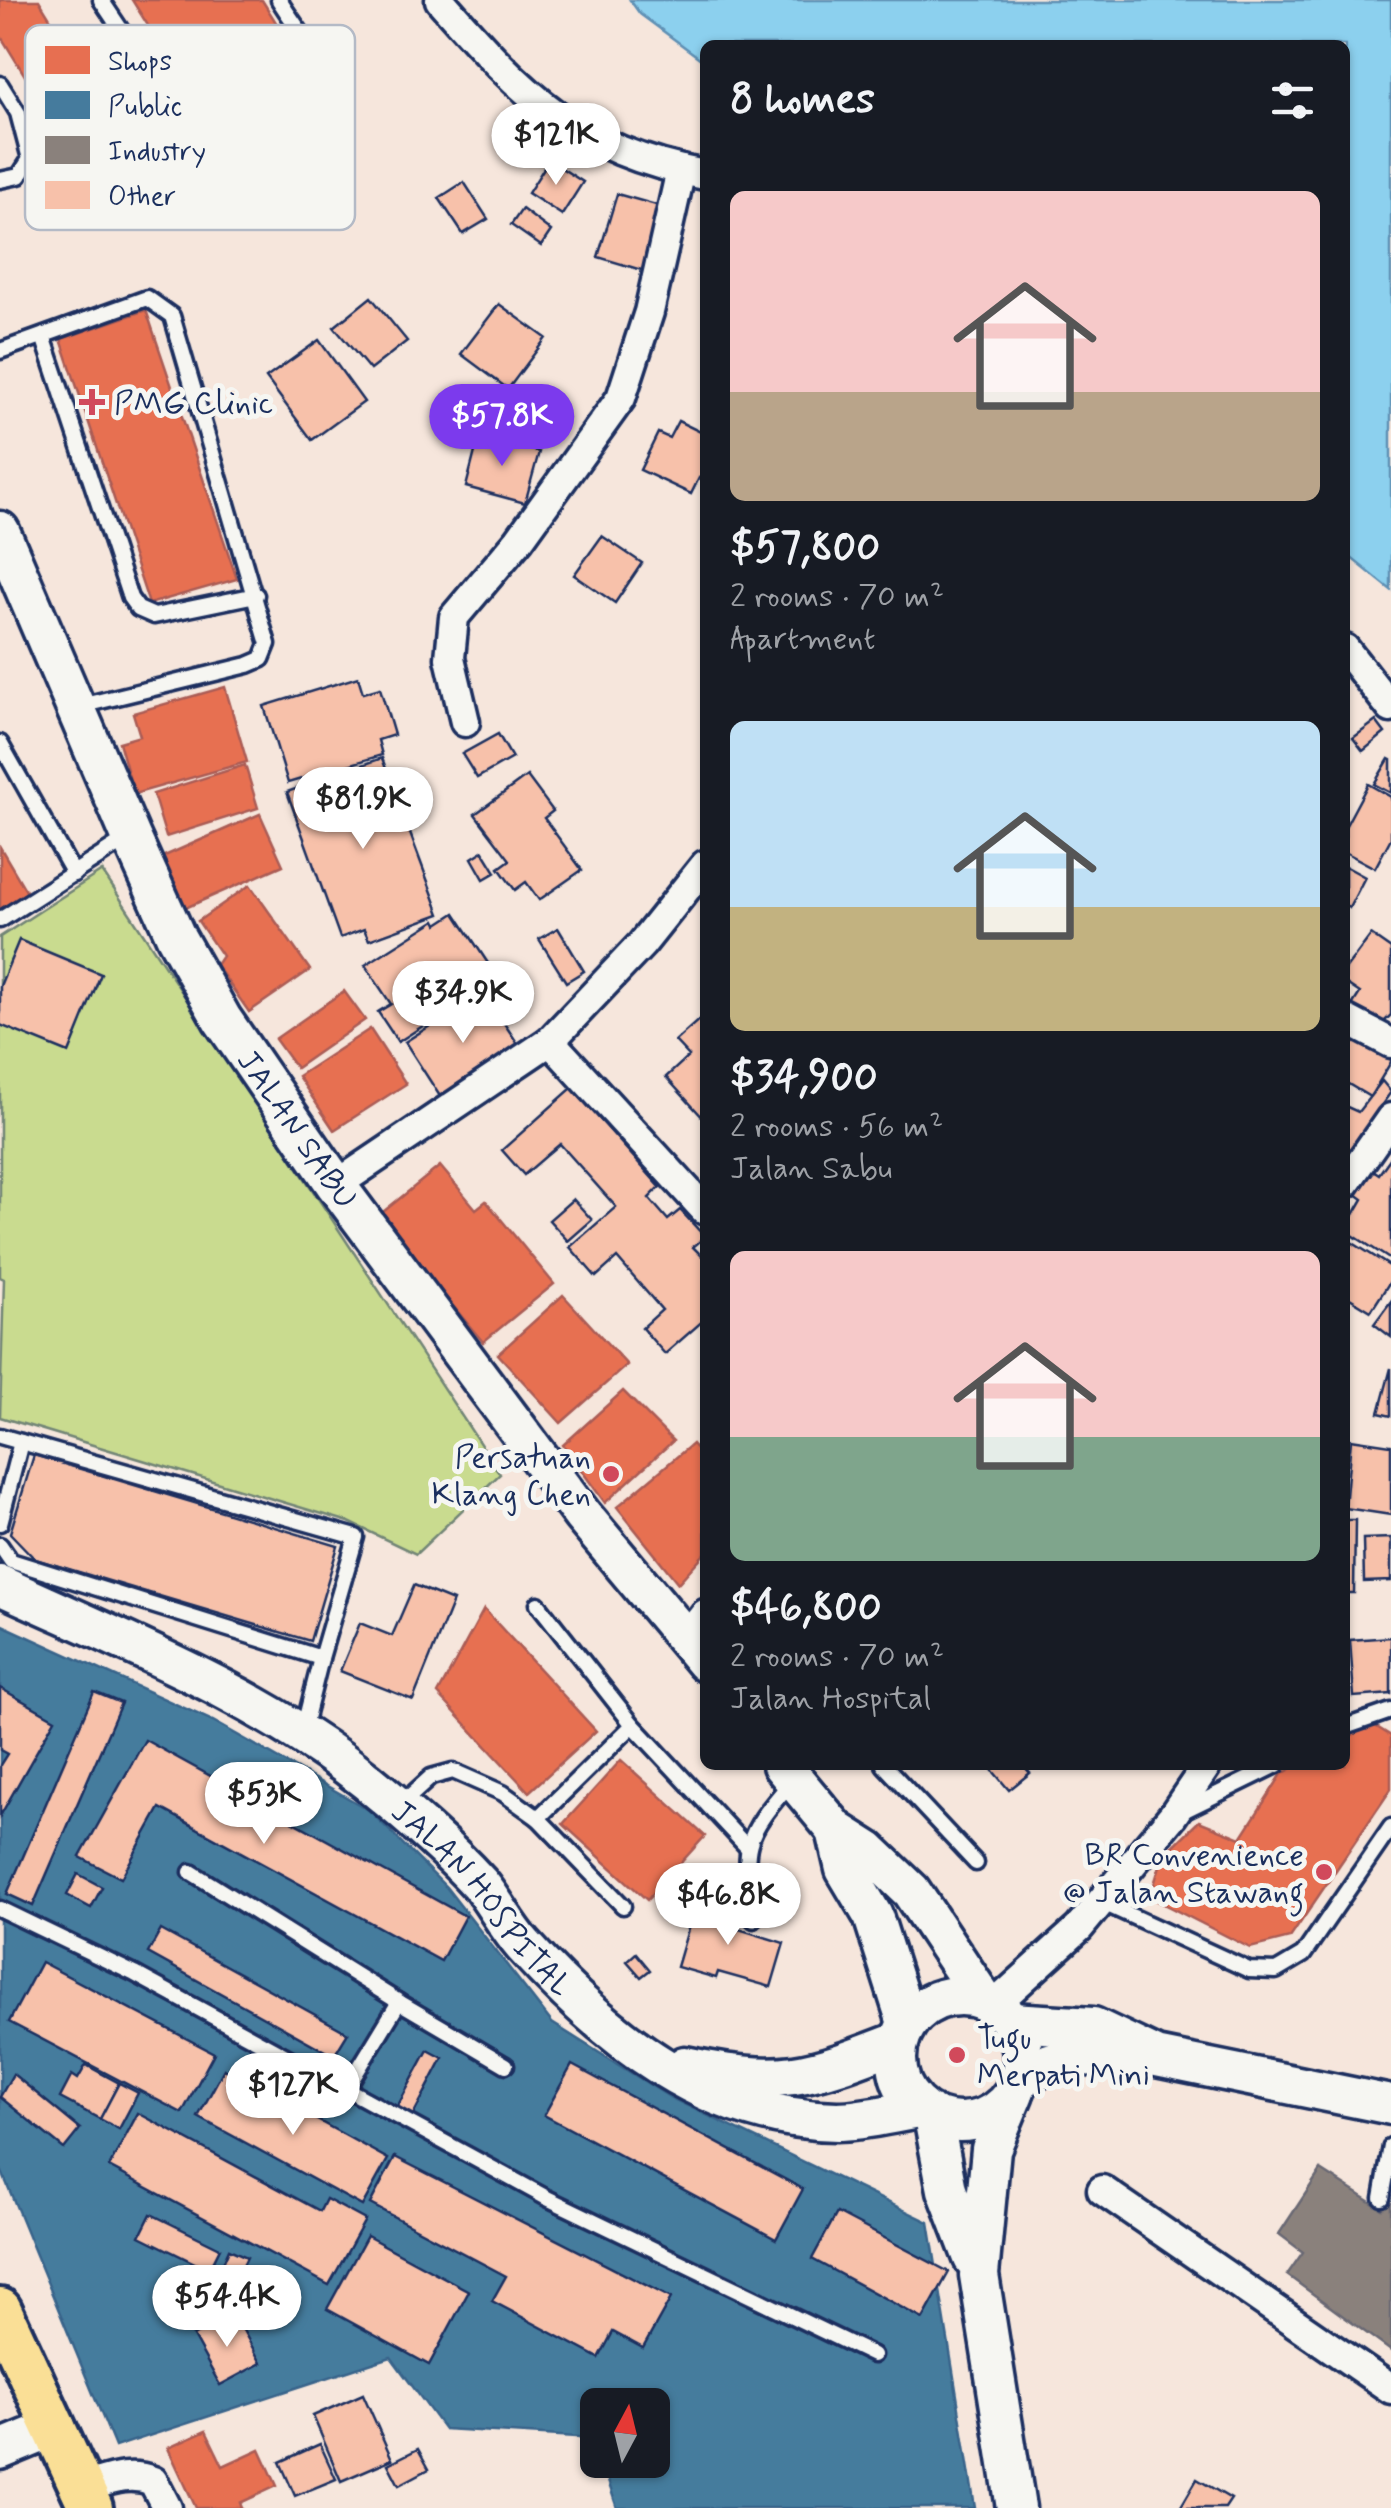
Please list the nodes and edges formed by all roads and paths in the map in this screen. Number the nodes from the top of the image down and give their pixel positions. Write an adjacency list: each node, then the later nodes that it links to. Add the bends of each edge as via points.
1 (101, 0): 4 (lane)
2 (279, 0): 5 (lane)
3 (440, 0): 9 (street, via 533,101 598,144)
4 (118, 25)
5 (294, 25)
6 (0, 84): 7 (lane)
7 (25, 140)
8 (25, 167): 10 (lane, via 19,176)
9 (693, 173): 18 (street, via 621,398 520,540 454,617 450,658)
10 (0, 180)
11 (43, 336): 12 (lane); 14 (lane, via 138,608 154,616); 14 (lane, via 147,298 172,316)
12 (0, 351)
13 (1, 538): 16 (street, JALAN SABU)
14 (256, 595): 16 (lane, via 268,644 262,658)
15 (1350, 655): 17 (street)
16 (77, 707): 20 (street, JALAN SABU)
17 (1391, 708)
18 (465, 722)
19 (0, 742): 22 (lane)
20 (131, 837): 22 (lane); 29 (street, JALAN SABU, via 222,1019)
21 (700, 870): 25 (street, via 642,944)
22 (74, 874): 23 (lane)
23 (0, 920)
24 (1350, 1022): 26 (street)
25 (550, 1041): 29 (street); 30 (street)
26 (1391, 1043)
27 (1391, 1118): 28 (street)
28 (1350, 1177)
29 (336, 1185): 37 (street, JALAN SABU, via 582,1514)
30 (700, 1205)
31 (0, 1436): 32 (lane)
32 (21, 1442): 33 (lane); 38 (lane, via 356,1537)
33 (0, 1523)
34 (0, 1545): 38 (lane, via 11,1561)
35 (0, 1585): 42 (street, JALAN HOSPITAL)
36 (538, 1604): 41 (lane)
37 (699, 1638)
38 (322, 1658): 42 (lane)
39 (1391, 1710): 40 (lane)
40 (1350, 1724)
41 (633, 1725): 49 (lane); 52 (lane)
42 (302, 1734): 47 (street, JALAN HOSPITAL)
43 (889, 1770): 53 (lane)
44 (1204, 1770): 48 (street)
45 (1266, 1770): 48 (lane)
46 (787, 1772): 51 (street); 52 (lane)
47 (398, 1808): 49 (lane, via 431,1778 453,1771); 62 (street, JALAN HOSPITAL, via 482,1886 520,1942 585,2008)
48 (1173, 1815): 55 (street)
49 (538, 1818): 56 (lane)
50 (1391, 1828): 55 (lane, via 1303,1955 1276,1971 1250,1970)
51 (836, 1830): 60 (street, via 911,1891); 61 (street, via 845,1868 873,1916)
52 (746, 1846): 58 (lane)
53 (976, 1863)
54 (191, 1872): 59 (lane)
55 (1102, 1902): 60 (street)
56 (623, 1906)
57 (0, 1909): 66 (lane, via 135,1974)
58 (754, 1920)
59 (399, 2002): 64 (lane); 66 (lane)
60 (996, 2009): 61 (street, via 963,1996 942,1998); 63 (street, via 1093,2027); 65 (street, via 1024,2060)
61 (902, 2032): 62 (street, via 804,2077 774,2080 686,2067); 68 (street, via 899,2078)
62 (640, 2052): 68 (street, JALAN HOSPITAL, via 675,2078 760,2111 840,2121)
63 (1156, 2056): 65 (street, via 1054,2060); 67 (street)
64 (506, 2065)
65 (1017, 2086): 68 (street, via 987,2117 970,2122); 72 (street, via 991,2150)
66 (345, 2091): 74 (lane, via 547,2198)
67 (1391, 2104)
68 (926, 2113): 72 (street)
69 (1391, 2146): 71 (lane)
70 (1102, 2190): 75 (street)
71 (1382, 2198)
72 (979, 2274): 80 (street)
73 (0, 2310): 76 (main road)
74 (873, 2355)
75 (1391, 2389)
76 (56, 2427): 77 (street); 78 (main road)
77 (0, 2450)
78 (87, 2498): 79 (street, via 126,2475 141,2476 153,2481)
79 (167, 2508)
80 (1016, 2508)

